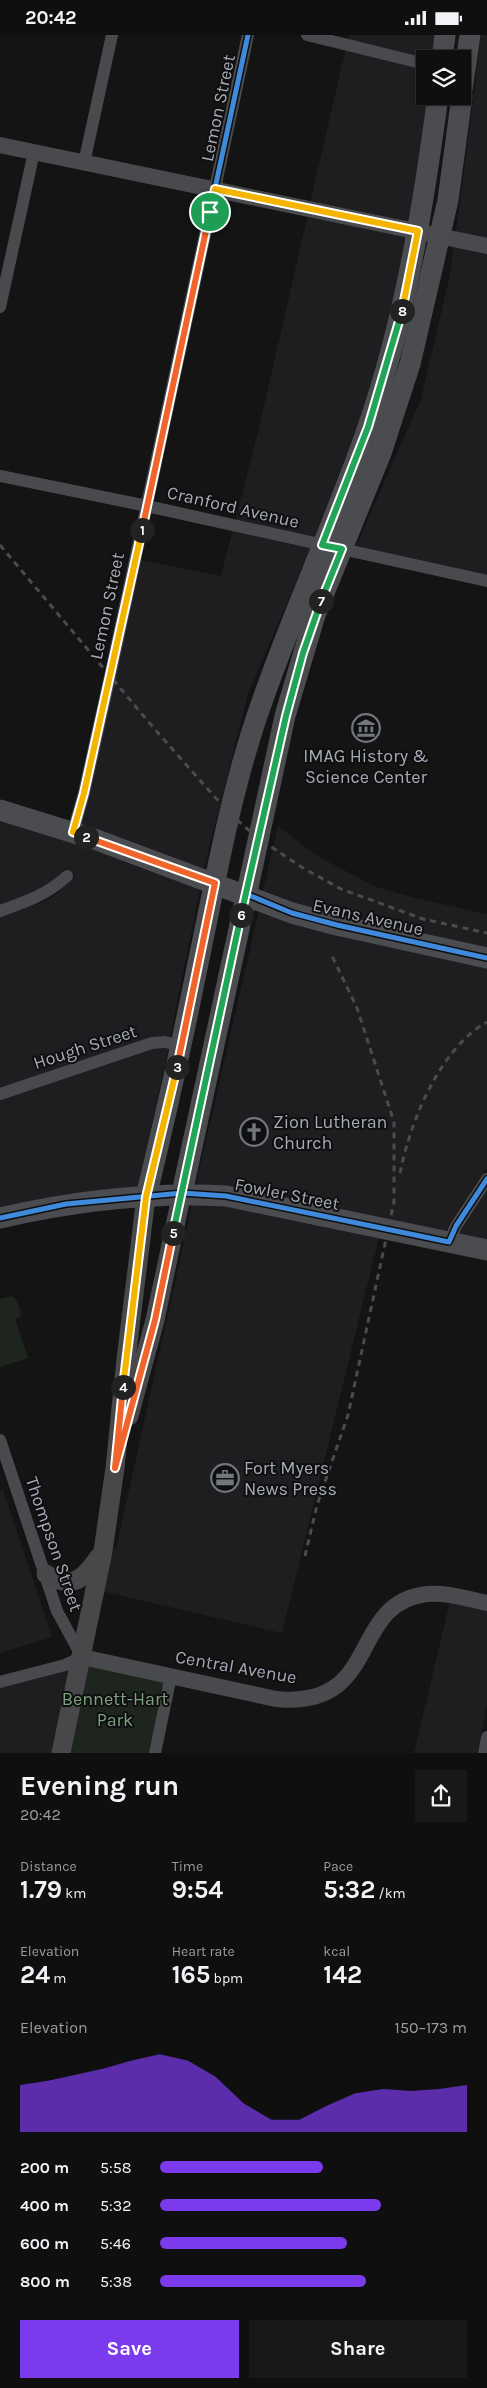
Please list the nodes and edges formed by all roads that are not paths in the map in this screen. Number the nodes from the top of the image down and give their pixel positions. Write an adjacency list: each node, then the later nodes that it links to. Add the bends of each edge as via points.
1 (112, 35): 13 (street)
2 (248, 35): 14 (street, Lemon Street)
3 (307, 35): 8 (street)
4 (445, 35): 6 (main road)
5 (470, 35): 7 (main road)
6 (443, 50)
7 (468, 50)
8 (416, 62)
9 (437, 105): 15 (main road)
10 (461, 105): 16 (main road)
11 (0, 145): 12 (street)
12 (34, 153): 13 (street); 18 (street)
13 (84, 163): 14 (street)
14 (215, 189): 15 (street); 20 (street, Lemon Street)
15 (418, 231): 16 (street); 21 (main road, via 389,361)
16 (440, 235): 17 (street); 21 (main road, via 410,364 381,453)
17 (487, 246)
18 (0, 307)
19 (0, 476): 20 (street, Cranford Avenue)
20 (147, 506): 21 (street, Cranford Avenue); 24 (street, Lemon Street)
21 (332, 547): 22 (street, Cranford Avenue); 26 (main road, via 256,720 237,783); 27 (main road, via 286,716)
22 (487, 581)
23 (0, 810): 24 (main road, Evans Avenue)
24 (73, 832): 26 (main road, Evans Avenue)
25 (66, 876): 28 (street, via 42,896)
26 (215, 883): 27 (main road, Evans Avenue); 30 (main road)
27 (246, 894): 29 (main road, Evans Avenue, via 292,913 337,925); 33 (main road)
28 (0, 911)
29 (487, 958)
30 (182, 1046): 31 (street, Hough Street, via 152,1043); 34 (main road)
31 (0, 1094)
32 (487, 1179): 36 (street, via 456,1225)
33 (182, 1193): 34 (main road, Fowler Street); 36 (main road, Fowler Street, via 226,1195); 39 (main road)
34 (146, 1197): 35 (main road, Fowler Street, via 66,1204); 37 (main road)
35 (0, 1217)
36 (449, 1242): 38 (main road, Fowler Street)
37 (140, 1246): 39 (main road, via 144,1264 133,1353 136,1363); 41 (main road)
38 (487, 1250)
39 (143, 1365): 41 (main road)
40 (0, 1440): 43 (street, Thompson Street)
41 (115, 1468): 42 (main road)
42 (103, 1551): 43 (main road, via 89,1571 76,1581 62,1582); 45 (main road)
43 (46, 1574): 45 (street, Thompson Street, via 57,1611)
44 (487, 1603): 46 (street, Central Avenue, via 438,1593 397,1605 378,1623 349,1675 317,1697 276,1699)
45 (82, 1657): 46 (street, Central Avenue); 47 (street, via 65,1665); 49 (main road)
46 (171, 1676): 50 (street)
47 (0, 1682)
48 (487, 1737): 51 (street)
49 (61, 1753)
50 (155, 1753)
51 (484, 1753)

